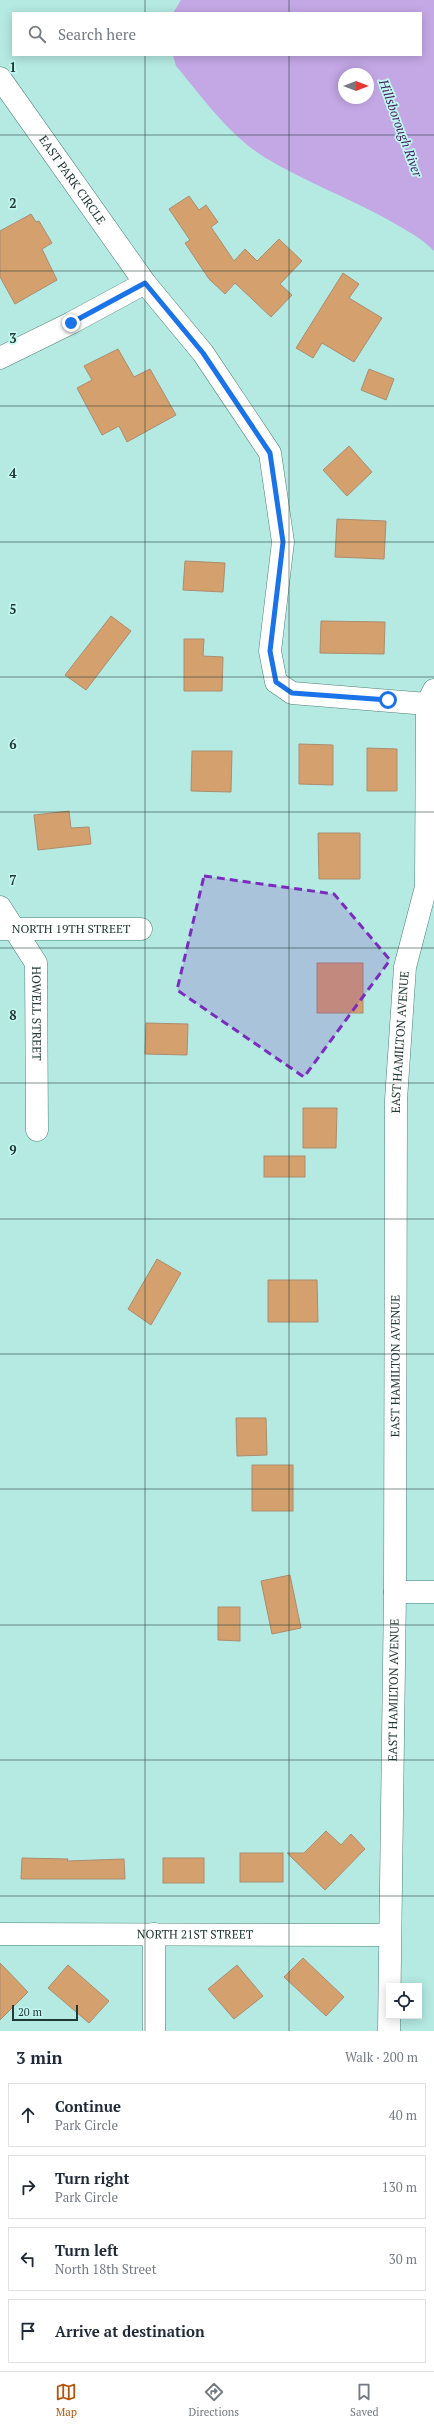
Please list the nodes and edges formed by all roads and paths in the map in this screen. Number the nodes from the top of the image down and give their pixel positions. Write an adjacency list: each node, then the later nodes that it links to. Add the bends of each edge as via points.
1 (0, 78): 2 (street, EAST PARK CIRCLE)
2 (145, 283): 3 (street); 4 (street, EAST PARK CIRCLE, via 203,353 270,453 283,542 270,651 276,682 292,693 388,700)
3 (0, 358)
4 (431, 697): 9 (street, EAST HAMILTON AVENUE, via 426,886 405,967 396,1100)
5 (0, 907): 6 (street, HOWELL STREET)
6 (7, 929): 7 (street, NORTH 19TH STREET); 8 (street, HOWELL STREET, via 36,963)
7 (141, 929)
8 (37, 1130)
9 (396, 1592): 10 (street); 13 (street, EAST HAMILTON AVENUE)
10 (434, 1592)
11 (0, 1934): 12 (street, NORTH 21ST STREET)
12 (154, 1934): 13 (street, NORTH 21ST STREET); 14 (street)
13 (389, 1935): 15 (street, EAST HAMILTON AVENUE)
14 (154, 2031)
15 (389, 2031)

